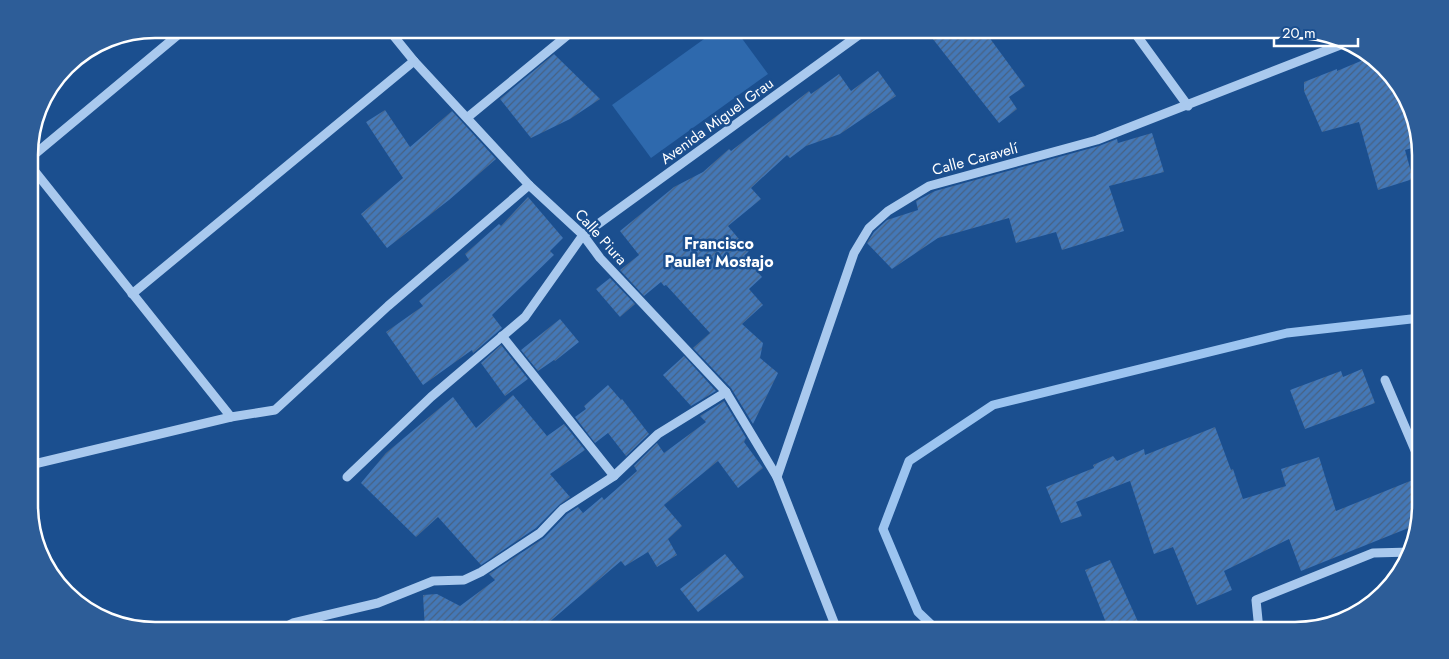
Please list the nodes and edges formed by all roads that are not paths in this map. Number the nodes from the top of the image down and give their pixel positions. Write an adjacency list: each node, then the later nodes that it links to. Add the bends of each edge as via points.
1 (174, 38): 10 (street)
2 (395, 38): 7 (street, Calle Piura)
3 (564, 38): 9 (street)
4 (855, 38): 13 (street, Avenida Miguel Grau)
5 (1139, 38): 8 (street)
6 (1338, 46): 8 (street, Calle Caravelí)
7 (414, 61): 9 (street, Calle Piura); 14 (street)
8 (1188, 106): 23 (street, Calle Caravelí, via 1097,140 929,186 888,211 868,228 854,253)
9 (468, 116): 12 (street, Calle Piura)
10 (38, 152)
11 (38, 175): 14 (street)
12 (529, 185): 13 (street, Calle Piura); 18 (street, via 388,306 275,410)
13 (583, 235): 15 (street, Avenida Miguel Grau, via 525,317); 17 (street, Calle Piura, via 600,258)
14 (132, 294): 18 (street)
15 (502, 336): 21 (street); 22 (street, Avenida Miguel Grau, via 431,397)
16 (1385, 380): 19 (street)
17 (726, 392): 21 (street, via 658,434); 23 (street, Calle Piura)
18 (231, 417): 20 (street)
19 (1412, 443)
20 (38, 463)
21 (614, 476): 27 (street, via 563,509 540,533 464,580 433,581 378,603)
22 (347, 477)
23 (777, 477): 25 (street, Calle Piura)
24 (1401, 552): 26 (street, via 1372,553 1256,600)
25 (834, 621)
26 (1258, 621)
27 (298, 622)

